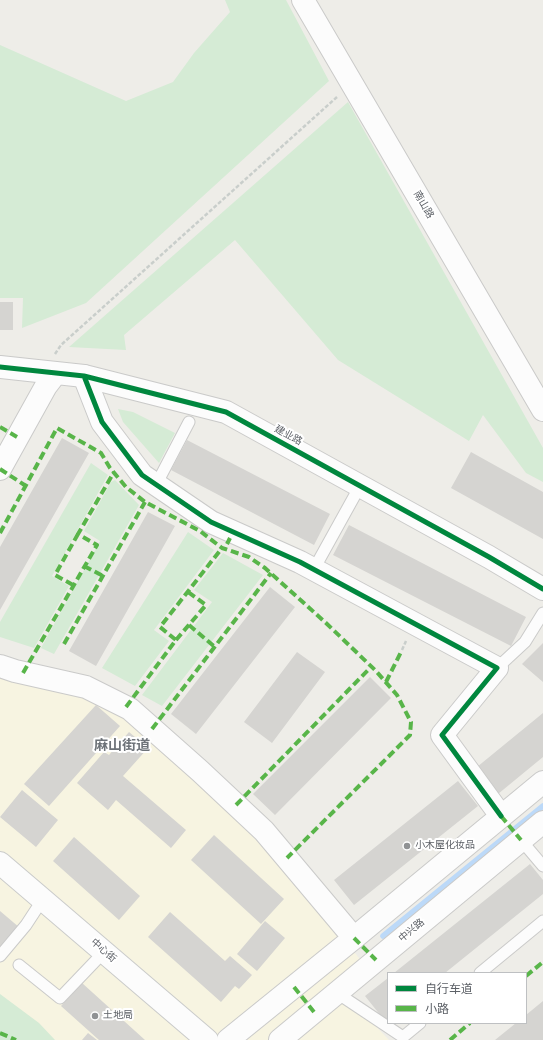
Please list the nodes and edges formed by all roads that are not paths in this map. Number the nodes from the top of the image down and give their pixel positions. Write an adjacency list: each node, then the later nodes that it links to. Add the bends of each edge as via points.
1 (303, 0): 5 (street, 南山路)
2 (0, 367): 4 (street, 建业路)
3 (84, 376): 4 (street, 建业路); 8 (street, via 102,422 142,475); 9 (street, 建业路, via 226,412)
4 (48, 377): 7 (street)
5 (543, 410)
6 (189, 422): 8 (lane)
7 (0, 469)
8 (156, 485): 10 (street, via 211,522)
9 (360, 486): 10 (lane); 11 (street, 建业路)
10 (314, 569): 14 (street)
11 (543, 589)
12 (543, 613): 14 (lane, via 525,642)
13 (0, 666): 23 (street, via 86,687 130,708 264,832)
14 (497, 668): 16 (street, via 442,735)
15 (543, 782): 16 (street)
16 (501, 816): 23 (street)
17 (543, 822): 18 (street, 中兴路)
18 (521, 840): 20 (lane); 28 (street, 中兴路)
19 (0, 863): 21 (street, 中心街)
20 (543, 866)
21 (43, 899): 24 (street, 中心街); 25 (lane, via 26,925)
22 (543, 920): 27 (lane)
23 (354, 938): 31 (street)
24 (104, 952): 26 (lane, via 60,998); 30 (street, 中心街)
25 (0, 956)
26 (19, 965)
27 (481, 972)
28 (337, 993): 29 (lane, via 403,1037); 32 (street, 中兴路)
29 (419, 1024)
30 (207, 1040)
31 (228, 1040)
32 (280, 1040)

